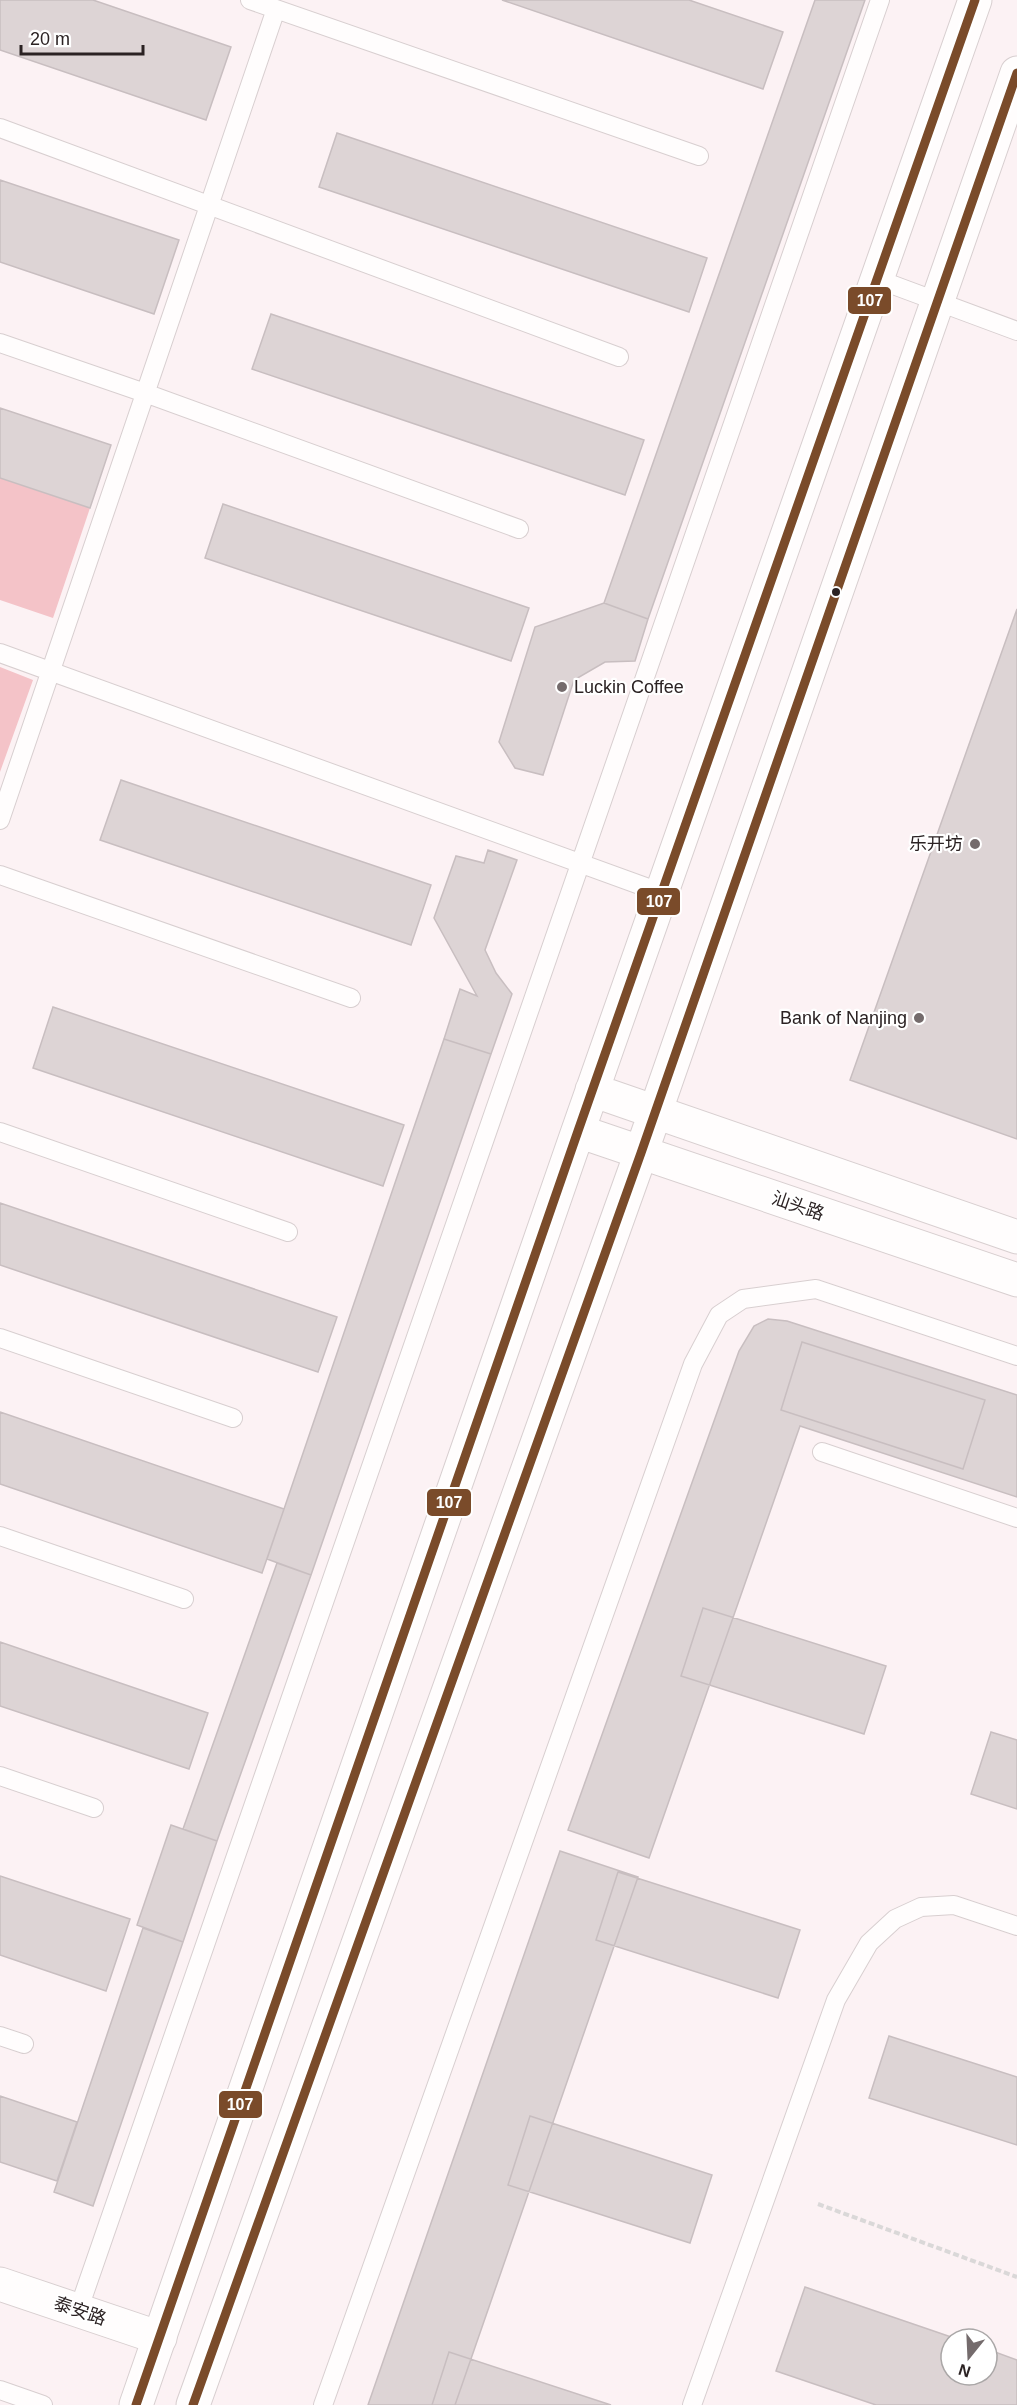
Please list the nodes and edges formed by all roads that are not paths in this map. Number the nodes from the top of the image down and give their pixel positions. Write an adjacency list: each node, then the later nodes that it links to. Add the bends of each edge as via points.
1 (250, 0): 4 (lane)
2 (879, 0): 19 (lane)
3 (975, 0): 9 (street)
4 (276, 9): 7 (lane); 8 (lane)
5 (1017, 73): 10 (street)
6 (0, 128): 8 (lane)
7 (699, 156)
8 (209, 205): 13 (lane); 14 (lane)
9 (877, 279): 10 (lane); 21 (street)
10 (937, 302): 11 (lane); 24 (street)
11 (1017, 331)
12 (0, 343): 14 (lane)
13 (619, 357)
14 (145, 393): 15 (lane); 17 (lane)
15 (519, 529)
16 (0, 653): 17 (lane)
17 (50, 671): 18 (lane); 19 (lane)
18 (0, 820)
19 (580, 864): 21 (lane); 44 (lane)
20 (0, 875): 22 (lane)
21 (662, 893): 23 (street)
22 (351, 998)
23 (592, 1090): 24 (street); 25 (street)
24 (655, 1112): 27 (street); 29 (street)
25 (578, 1131): 27 (street, 汕头路); 45 (street)
26 (0, 1132): 28 (lane)
27 (641, 1153): 30 (street, 汕头路); 49 (street)
28 (288, 1232)
29 (1017, 1237)
30 (1017, 1280)
31 (0, 1338): 33 (lane)
32 (1017, 1356): 50 (lane, via 816,1289 743,1299 718,1315 689,1375)
33 (233, 1418)
34 (822, 1452): 35 (lane)
35 (1017, 1518)
36 (0, 1536): 37 (lane)
37 (184, 1599)
38 (0, 1776): 39 (lane)
39 (94, 1808)
40 (1017, 1926): 51 (lane, via 954,1905 921,1907 895,1919 869,1943 836,2000)
41 (0, 2036): 42 (lane)
42 (24, 2044)
43 (0, 2284): 44 (street, 泰安路)
44 (78, 2311): 45 (street, 泰安路)
45 (159, 2338): 48 (street)
46 (0, 2390): 47 (lane)
47 (43, 2405)
48 (136, 2405)
49 (193, 2405)
50 (323, 2405)
51 (692, 2405)

